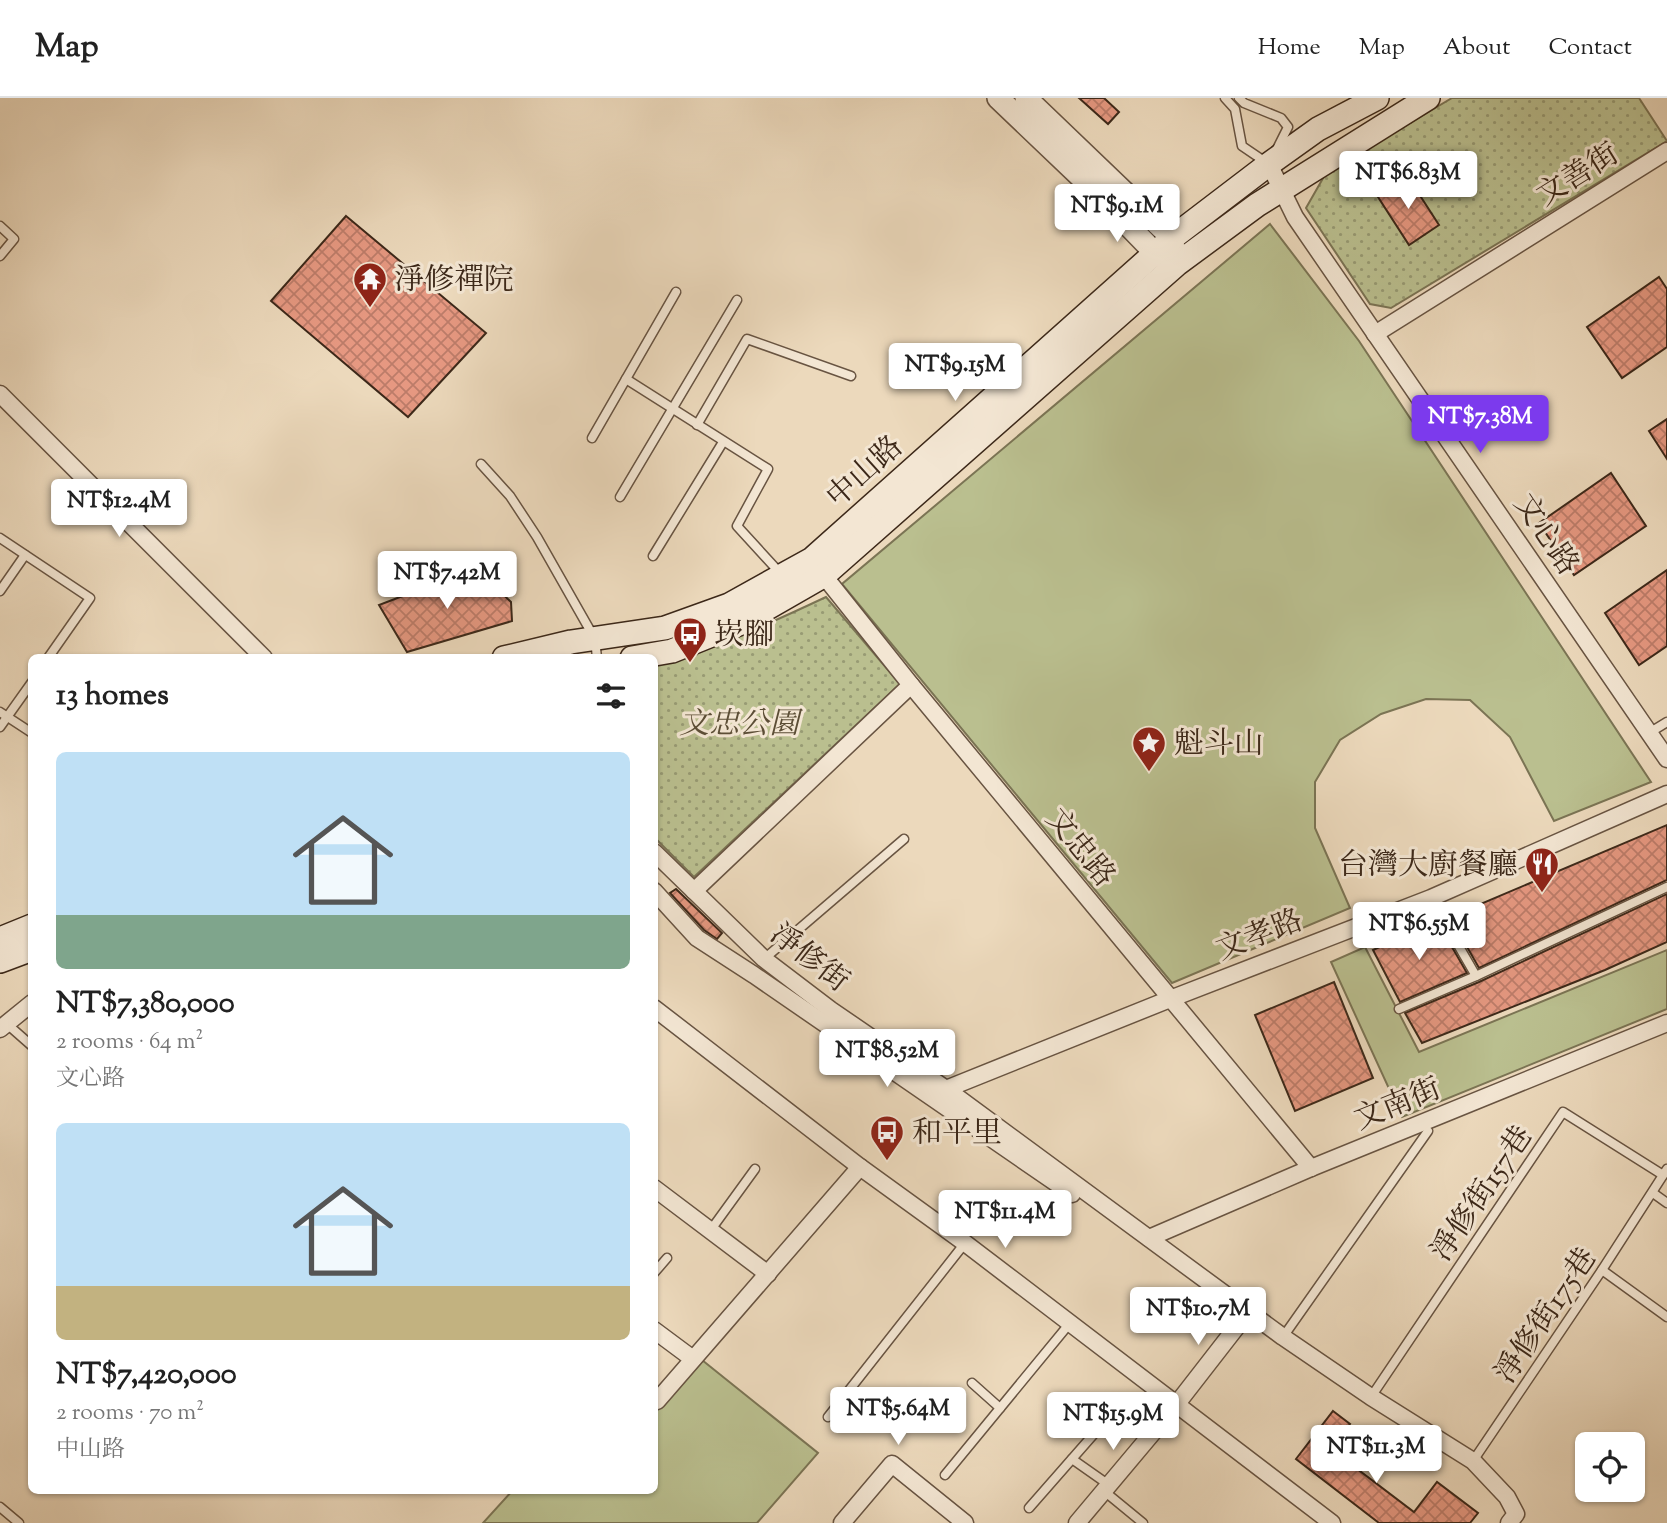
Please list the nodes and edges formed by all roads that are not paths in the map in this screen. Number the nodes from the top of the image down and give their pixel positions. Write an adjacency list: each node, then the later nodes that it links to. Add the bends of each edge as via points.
1 (998, 98): 9 (street)
2 (1026, 98): 9 (street)
3 (1225, 98): 8 (lane, via 1236,109 1242,146)
4 (1239, 98): 8 (lane, via 1281,118 1288,127)
5 (1377, 98): 8 (main road, 中山路)
6 (1428, 98): 10 (main road, 中山路)
7 (1667, 150): 17 (street, 文善街)
8 (1269, 164): 10 (street, 文心路); 12 (main road, 中山路)
9 (1092, 175): 12 (street)
10 (1280, 191): 14 (main road, 中山路); 17 (street, 文心路)
11 (0, 226): 13 (lane, via 15,239)
12 (1164, 246): 14 (street); 30 (main road, 中山路)
13 (0, 256)
14 (1177, 264): 30 (main road, 中山路, via 1007,416)
15 (677, 292): 19 (lane)
16 (737, 299): 21 (lane)
17 (1375, 334): 44 (street, 文心路)
18 (851, 376): 22 (lane, via 747,339)
19 (626, 379): 21 (lane); 23 (lane)
20 (0, 394): 35 (street)
21 (671, 408): 22 (lane); 26 (lane)
22 (697, 425): 24 (lane)
23 (592, 438)
24 (723, 442): 29 (lane); 31 (lane, via 768,469 737,526)
25 (481, 464): 33 (lane, via 510,496 537,537)
26 (620, 497)
27 (0, 538): 28 (lane)
28 (25, 555): 32 (lane); 34 (lane, via 90,598)
29 (653, 556)
30 (818, 567): 31 (main road, 中山路); 37 (main road, 中山路, via 741,623); 38 (street, 文忠路)
31 (782, 575): 33 (main road, 中山路, via 729,605)
32 (0, 591)
33 (596, 649): 36 (main road, 中山路)
34 (51, 654)
35 (260, 654)
36 (545, 654)
37 (654, 654)
38 (911, 685): 50 (street); 59 (street, 文忠路)
39 (28, 687): 40 (lane)
40 (4, 714): 42 (lane); 43 (lane)
41 (1667, 722): 44 (lane)
42 (0, 727)
43 (28, 730)
44 (1649, 733): 45 (street, 文心路)
45 (1667, 759)
46 (1667, 794): 52 (street, 文孝路)
47 (904, 838): 56 (lane)
48 (658, 856): 50 (street, 淨修街)
49 (1667, 887): 58 (lane)
50 (694, 891): 56 (street, 淨修街)
51 (658, 895): 76 (street, via 697,938 1130,1235)
52 (1431, 898): 58 (lane); 59 (street, 文孝路)
53 (28, 928): 54 (main road)
54 (0, 939)
55 (28, 950): 57 (main road)
56 (764, 959): 66 (street, 淨修街)
57 (0, 961)
58 (1476, 976): 61 (lane)
59 (1170, 999): 66 (street, 文孝路); 69 (street, 文忠路)
60 (28, 1006): 64 (street)
61 (1399, 1009)
62 (658, 1011): 68 (street)
63 (1667, 1023): 69 (street, 文南街)
64 (3, 1027): 65 (lane)
65 (28, 1043)
66 (946, 1089): 76 (street, 淨修街)
67 (1428, 1131): 86 (lane)
68 (860, 1167): 77 (street); 81 (street)
69 (1311, 1168): 76 (street, 文南街)
70 (755, 1169): 75 (lane)
71 (1665, 1172): 73 (lane, 淨修街175巷); 89 (lane, 淨修街157巷, via 1563,1112)
72 (658, 1191): 75 (street)
73 (1653, 1193): 74 (lane); 80 (lane, 淨修街175巷)
74 (1667, 1203)
75 (710, 1231): 81 (street)
76 (1149, 1238): 82 (street, 淨修街)
77 (965, 1243): 84 (street); 93 (lane)
78 (667, 1258): 79 (lane)
79 (658, 1268)
80 (1602, 1270): 83 (lane); 96 (lane, 淨修街175巷)
81 (768, 1274): 87 (street)
82 (1249, 1311): 86 (street, 淨修街); 91 (street)
83 (1667, 1317)
84 (1070, 1323): 91 (street); 92 (lane)
85 (658, 1333): 87 (street)
86 (1283, 1337): 89 (street, 淨修街)
87 (693, 1359): 90 (street)
88 (972, 1383): 92 (lane)
89 (1371, 1397): 96 (street, 淨修街)
90 (658, 1400)
91 (1176, 1405): 98 (street); 107 (street)
92 (1000, 1408): 97 (lane)
93 (828, 1417)
94 (1100, 1427): 95 (lane)
95 (1072, 1459): 98 (lane); 100 (lane)
96 (1473, 1461): 101 (street, 淨修街, via 1507,1497)
97 (945, 1475)
98 (1106, 1488): 105 (street); 106 (lane)
99 (0, 1507): 102 (lane)
100 (1029, 1508)
101 (1516, 1520)
102 (19, 1523)
103 (842, 1523): 104 (street, via 892,1464)
104 (965, 1523)
105 (1077, 1523)
106 (1143, 1523)
107 (1332, 1523)

